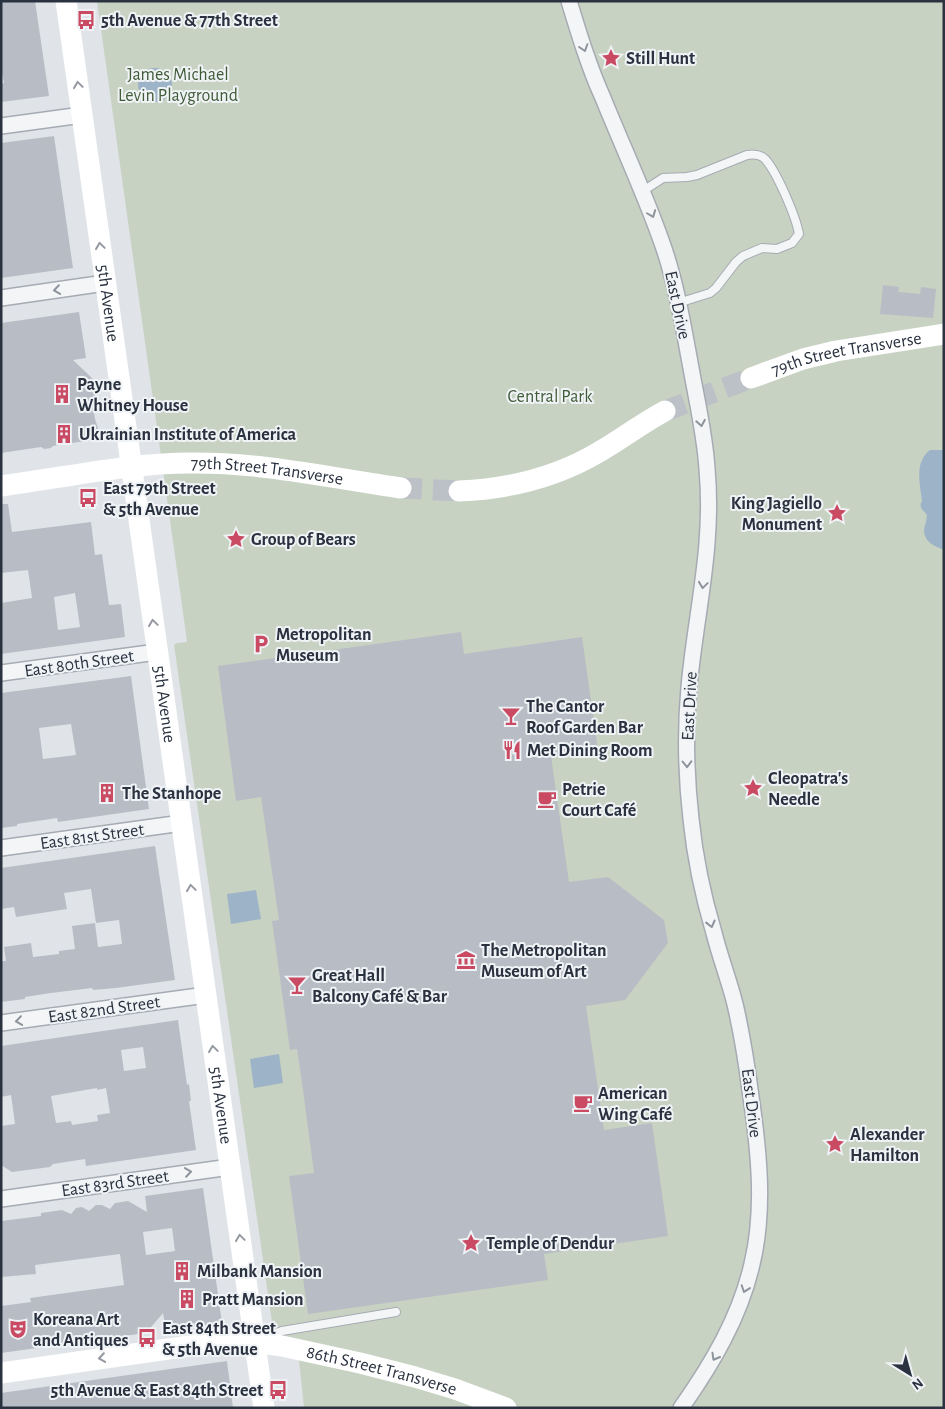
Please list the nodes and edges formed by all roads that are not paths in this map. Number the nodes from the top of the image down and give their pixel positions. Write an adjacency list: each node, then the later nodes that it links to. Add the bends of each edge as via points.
1 (66, 1): 3 (main road, 5th Avenue, one-way to 1)
2 (569, 1): 5 (street, East Drive, one-way to 5, via 602,97)
3 (82, 114): 4 (street); 6 (main road, 5th Avenue, one-way to 3)
4 (1, 126)
5 (643, 191): 8 (street, East Drive, one-way to 8, via 665,251); 8 (lane, via 663,178 697,175 747,155 760,155 777,177 797,220 799,234 792,243 777,249 762,248 743,256 716,288)
6 (106, 283): 7 (street, one-way to 7); 12 (main road, 5th Avenue)
7 (1, 298)
8 (678, 302): 29 (street, East Drive, one-way to 29, via 705,446 710,505 705,571 688,692 689,796 700,877 743,1043 760,1186 756,1246 741,1299 721,1346)
9 (944, 334): 10 (main road, 79th Street Transverse, via 836,350)
10 (751, 378)
11 (665, 411): 15 (main road, via 598,453 554,473 508,486)
12 (131, 467): 13 (main road, 79th Street Transverse); 14 (main road, 79th Street Transverse, via 189,463 243,465); 16 (main road, 5th Avenue, one-way to 12)
13 (1, 486)
14 (401, 488)
15 (459, 492)
16 (157, 652): 17 (street, East 80th Street); 18 (main road, 5th Avenue)
17 (1, 674)
18 (182, 823): 19 (street, East 81st Street); 20 (main road, 5th Avenue, one-way to 18)
19 (1, 848)
20 (206, 995): 21 (street, East 82nd Street, one-way to 21); 22 (main road, 5th Avenue, one-way to 20)
21 (1, 1023)
22 (230, 1167): 23 (street, East 83rd Street, one-way to 22); 25 (main road, 5th Avenue, one-way to 22)
23 (1, 1199)
24 (396, 1312): 25 (lane, via 282,1331)
25 (255, 1342): 26 (main road, 86th Street Transverse, one-way to 26, via 210,1343); 27 (main road, 5th Avenue); 28 (main road, 86th Street Transverse, via 415,1377)
26 (1, 1373)
27 (264, 1408)
28 (506, 1408)
29 (681, 1408)

